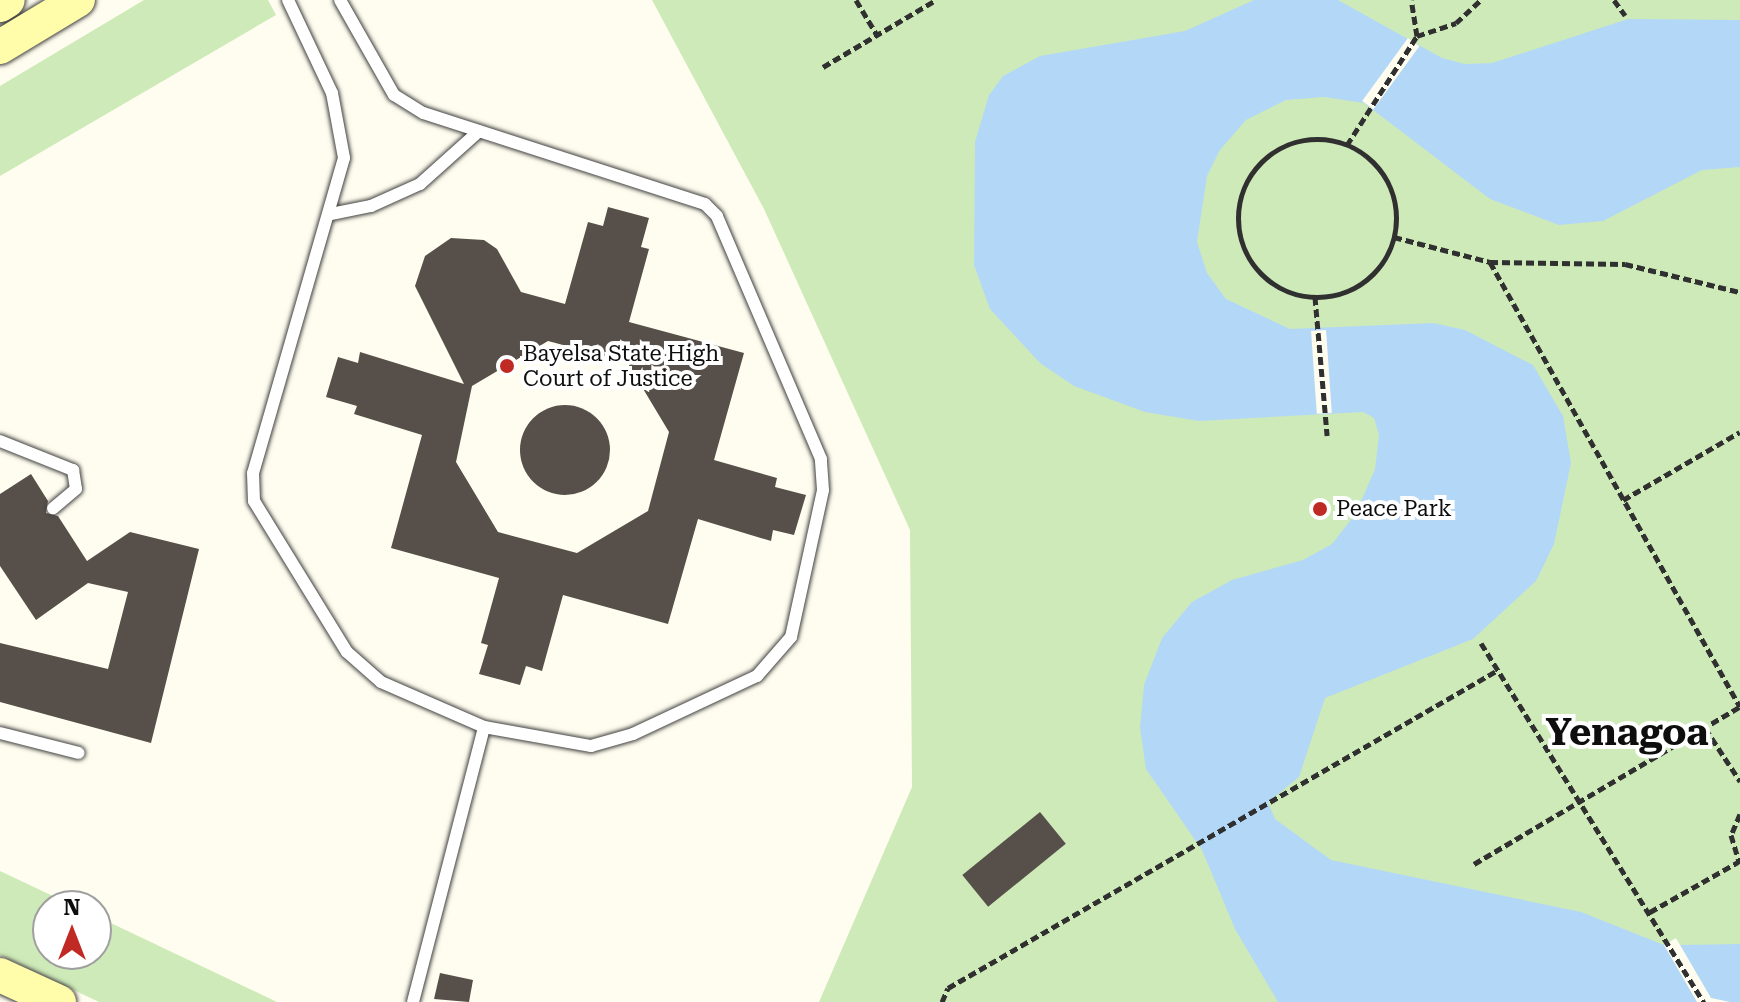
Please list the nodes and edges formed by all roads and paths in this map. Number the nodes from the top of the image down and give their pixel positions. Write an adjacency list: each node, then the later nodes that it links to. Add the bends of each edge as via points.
1 (8, 0): 10 (main road)
2 (78, 0): 14 (main road)
3 (288, 0): 18 (lane, via 332,93 340,126 344,158)
4 (340, 0): 16 (lane, via 394,95 423,113)
5 (856, 0): 12 (path)
6 (936, 0): 12 (path)
7 (1411, 0): 13 (path)
8 (1481, 0): 13 (path, via 1456,23)
9 (1614, 0): 11 (path)
10 (0, 5)
11 (1625, 15)
12 (877, 35): 15 (path)
13 (1417, 36): 17 (path)
14 (0, 47)
15 (823, 67)
16 (479, 131): 18 (lane, via 420,184 371,206); 31 (lane, via 705,204 717,216 821,459 823,490 791,637 757,676 633,734 591,746)
17 (1347, 145): 19 (path, via 1385,175 1396,199); 22 (path, via 1316,138 1289,143 1266,156 1239,199 1237,225 1258,271 1278,287)
18 (331, 214): 31 (lane, via 253,473 254,501 347,652 381,682)
19 (1394, 237): 20 (path); 22 (path, via 1375,274 1352,290)
20 (1490, 262): 21 (path, via 1625,264); 26 (path)
21 (1740, 292)
22 (1315, 297): 24 (path)
23 (1740, 432): 26 (path)
24 (1327, 435)
25 (0, 441): 27 (lane, via 73,470 76,489)
26 (1623, 500): 30 (path)
27 (53, 508)
28 (1481, 643): 29 (path)
29 (1498, 670): 36 (path); 44 (path, via 948,988)
30 (1740, 707): 32 (path)
31 (484, 727): 43 (lane)
32 (1705, 728): 35 (path); 36 (path)
33 (0, 733): 34 (lane)
34 (79, 753)
35 (1740, 781)
36 (1580, 801): 39 (path); 40 (path)
37 (1740, 814): 38 (path, via 1731,835)
38 (1739, 863): 40 (path)
39 (1474, 864)
40 (1650, 912): 45 (path)
41 (0, 975): 42 (main road)
42 (59, 1002)
43 (413, 1002)
44 (942, 1002)
45 (1704, 1002)

